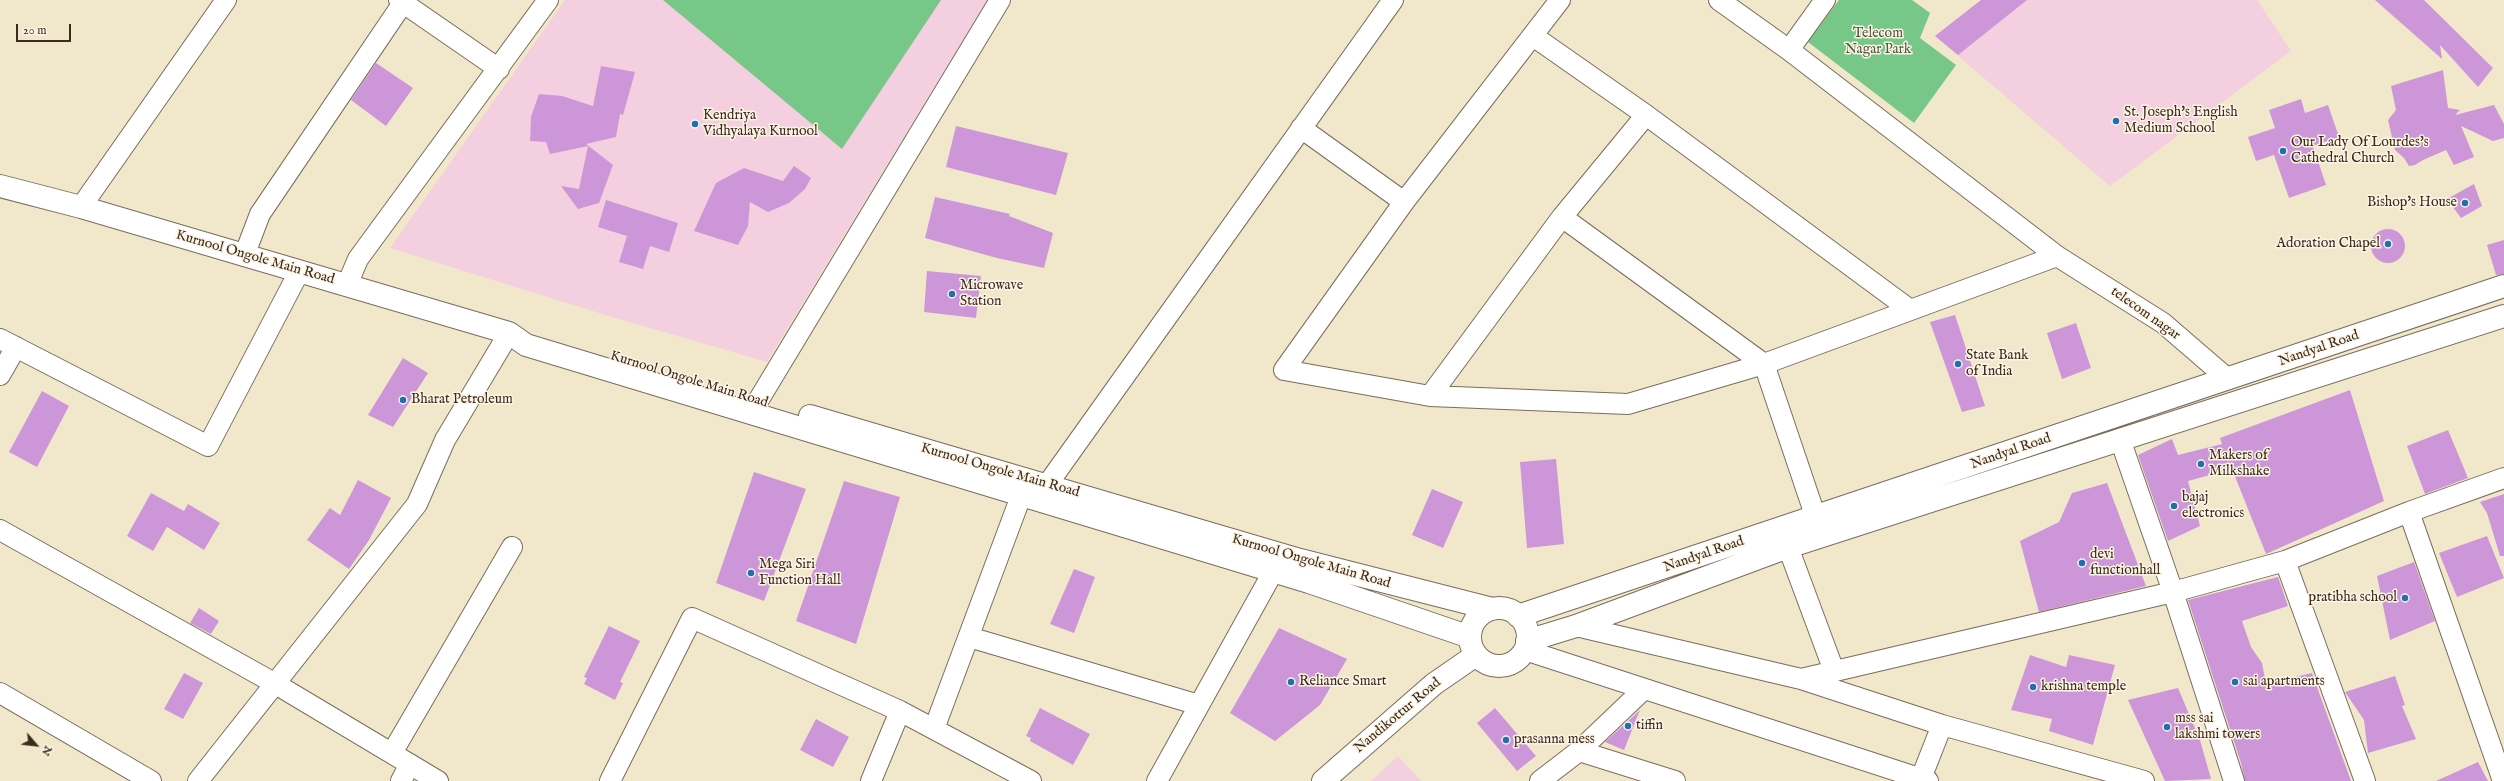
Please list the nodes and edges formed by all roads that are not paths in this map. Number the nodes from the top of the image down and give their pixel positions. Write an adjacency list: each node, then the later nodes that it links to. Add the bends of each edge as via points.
1 (226, 0): 16 (street)
2 (548, 0): 11 (street)
3 (1000, 0): 31 (street)
4 (1394, 0): 13 (street)
5 (1560, 0): 9 (street)
6 (1719, 0): 10 (street, telecom nagar)
7 (1825, 0): 10 (street)
8 (403, 1): 11 (street); 18 (street, via 260,214)
9 (1533, 36): 12 (street); 15 (street)
10 (1789, 50): 19 (street, telecom nagar)
11 (499, 69): 21 (street, via 358,259)
12 (1646, 115): 17 (street); 23 (street)
13 (1302, 128): 15 (street); 34 (street)
14 (0, 186): 16 (main road, Kurnool Ongole Main Road)
15 (1404, 202): 30 (street, via 1284,370)
16 (81, 207): 18 (main road, Kurnool Ongole Main Road)
17 (1562, 217): 27 (street); 30 (street)
18 (244, 256): 20 (main road, Kurnool Ongole Main Road)
19 (2057, 256): 23 (street); 29 (street, telecom nagar, via 2163,323)
20 (299, 272): 21 (main road, Kurnool Ongole Main Road); 26 (street, via 208,446)
21 (347, 285): 25 (main road, Kurnool Ongole Main Road)
22 (2504, 286): 29 (main road, Nandyal Road)
23 (1909, 309): 27 (street)
24 (2504, 316): 32 (main road, Nandyal Road)
25 (509, 333): 31 (main road, Kurnool Ongole Main Road, via 527,332); 35 (main road, Kurnool Ongole Main Road, via 526,345); 52 (street, via 445,440 417,504)
26 (8, 343): 28 (street)
27 (1764, 364): 30 (street, via 1628,404); 37 (street)
28 (0, 375)
29 (2228, 379): 37 (main road, Nandyal Road)
30 (1430, 396)
31 (758, 401): 34 (main road, Kurnool Ongole Main Road)
32 (2120, 439): 40 (main road, Nandyal Road); 43 (street)
33 (2504, 478): 36 (street)
34 (1047, 485): 44 (main road, Kurnool Ongole Main Road, via 1300,560)
35 (1021, 496): 42 (main road, Kurnool Ongole Main Road); 47 (street)
36 (2409, 512): 41 (street); 76 (street)
37 (1816, 518): 45 (main road, Nandyal Road)
38 (0, 530): 52 (street)
39 (512, 547): 60 (street)
40 (1788, 547): 46 (main road, Nandyal Road); 50 (street)
41 (2285, 561): 43 (street); 75 (street)
42 (1273, 572): 48 (main road, Kurnool Ongole Main Road); 55 (street)
43 (2173, 592): 50 (street); 74 (street)
44 (1492, 609): 45 (main road, via 1502,608); 48 (main road, via 1476,619)
45 (1518, 616): 49 (main road, via 1524,623)
46 (1576, 626): 49 (main road, Nandyal Road); 51 (street)
47 (969, 637): 55 (street); 58 (street)
48 (1473, 646): 49 (main road, via 1483,662 1502,666 1511,664); 70 (main road, Nandikottur Road, via 1434,684)
49 (1526, 646): 53 (street)
50 (1834, 671): 51 (street)
51 (1800, 679): 57 (street)
52 (274, 683): 60 (street); 64 (street)
53 (1644, 689): 59 (street); 62 (street)
54 (0, 693): 63 (street)
55 (1199, 705): 69 (street)
56 (900, 711): 58 (street); 66 (street, via 692,618); 67 (street)
57 (1942, 724): 62 (street); 73 (street)
58 (934, 730): 68 (street)
59 (1579, 751): 71 (street); 72 (street)
60 (392, 753): 61 (street)
61 (406, 773): 65 (street)
62 (1923, 780)
63 (151, 781)
64 (198, 781)
65 (438, 781)
66 (610, 781)
67 (871, 781)
68 (1031, 781)
69 (1157, 781)
70 (1323, 781)
71 (1540, 781)
72 (1675, 781)
73 (2144, 781)
74 (2234, 781)
75 (2365, 781)
76 (2503, 781)

